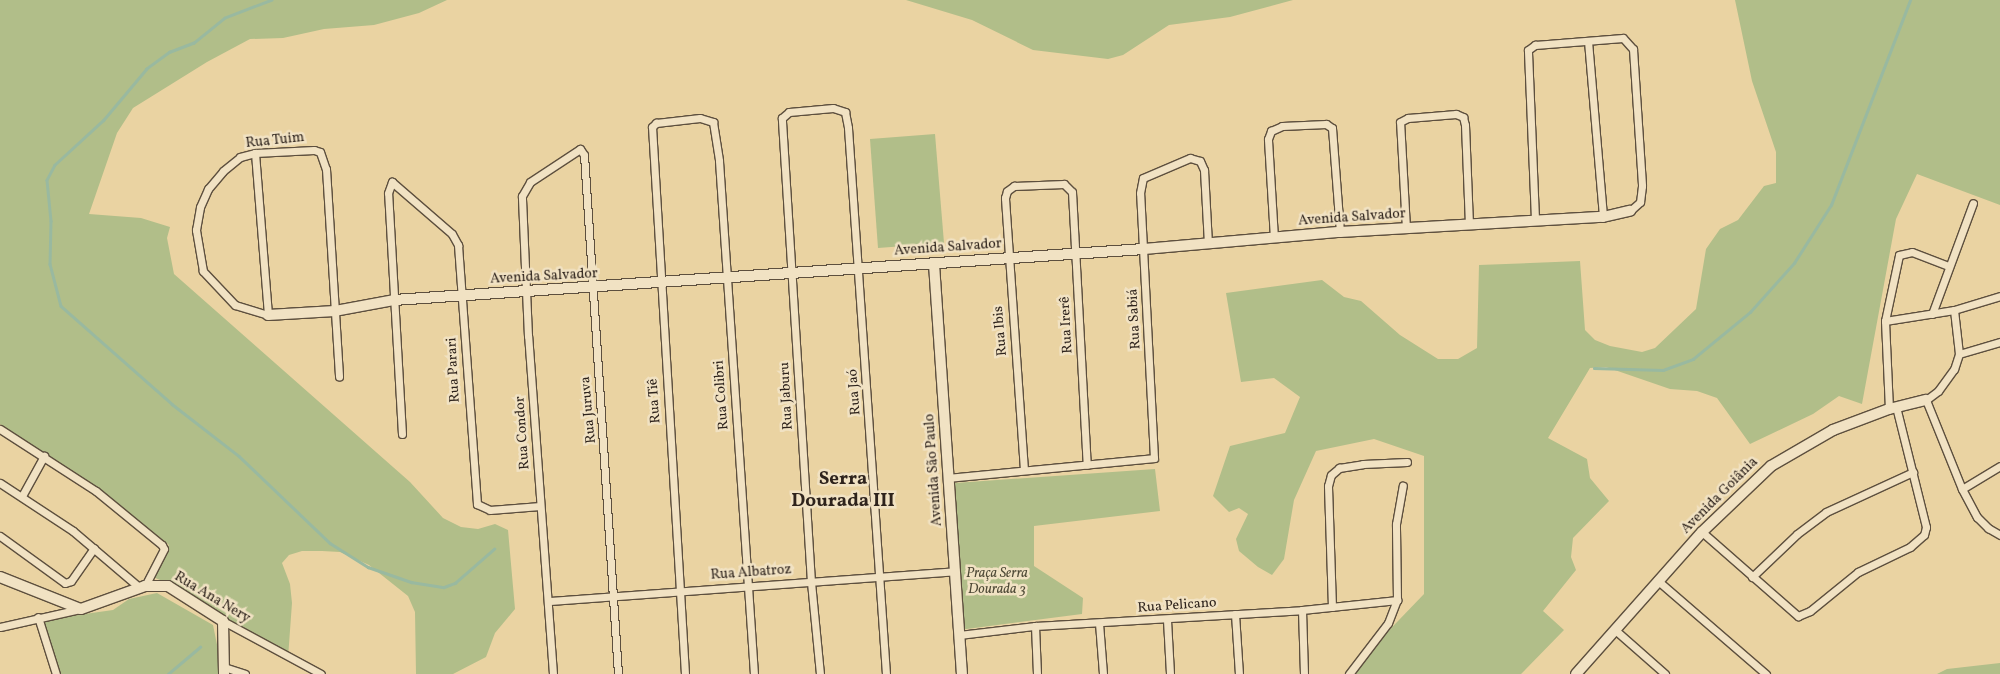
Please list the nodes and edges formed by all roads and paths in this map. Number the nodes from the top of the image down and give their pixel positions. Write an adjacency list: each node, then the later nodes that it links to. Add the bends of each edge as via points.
1 (1588, 41): 8 (street, via 1623,38 1633,49 1642,186 1640,202); 9 (street); 10 (street, via 1529,48 1526,55)
2 (782, 116): 21 (street, Rua Jaó, via 789,112 844,110); 22 (street, Rua Jaburu)
3 (652, 127): 23 (street, Rua Colibri, via 656,123 708,118 714,125); 24 (street, Rua Tiê)
4 (254, 153): 31 (street, Rua Tuim, via 314,150 322,154 326,169); 32 (street); 32 (street, Rua Tuim, via 230,164 208,189 200,207 196,230 203,271 212,283 236,305)
5 (523, 190): 25 (street, Rua Juruva, via 578,149 584,155); 26 (street, Rua Condor)
6 (1006, 191): 17 (street, Rua Irerê, via 1014,186 1068,185 1073,200); 18 (street, Rua Ibis)
7 (1973, 203): 20 (street)
8 (1630, 211): 9 (street, Avenida Salvador)
9 (1603, 217): 10 (street, Avenida Salvador)
10 (1535, 220): 11 (street, Avenida Salvador)
11 (1469, 224): 12 (street, Avenida Salvador); 12 (street, via 1465,125 1463,117 1456,114 1403,119 1400,124)
12 (1406, 228): 13 (street, Avenida Salvador)
13 (1340, 232): 14 (street, Avenida Salvador); 14 (street, via 1333,129 1326,124 1282,126 1271,130 1268,139)
14 (1274, 238): 15 (street, Avenida Salvador)
15 (1208, 243): 16 (street, Avenida Salvador); 16 (street, Rua Sabiá, via 1204,170 1200,161 1190,158 1145,176 1140,184)
16 (1144, 250): 17 (street, Avenida Salvador); 44 (street, Rua Sabiá, via 1156,454 1150,460)
17 (1075, 254): 18 (street, Avenida Salvador); 44 (street, Rua Irerê)
18 (1008, 258): 19 (street, Avenida Salvador); 46 (street, Rua Ibis)
19 (934, 264): 21 (street, Avenida Salvador); 48 (street, Avenida São Paulo)
20 (1948, 266): 33 (street); 34 (street, via 1912,252 1899,255)
21 (859, 269): 22 (street, Avenida Salvador); 61 (street, Rua Jaó)
22 (793, 273): 23 (street, Avenida Salvador); 63 (street, Rua Jaburu)
23 (726, 276): 24 (street, Avenida Salvador); 64 (street, Rua Colibri)
24 (660, 282): 25 (street, Avenida Salvador); 66 (street, Rua Tiê)
25 (591, 288): 26 (street, Avenida Salvador); 67 (street, Rua Juruva)
26 (528, 292): 27 (street, Avenida Salvador); 53 (street, Rua Condor)
27 (462, 295): 29 (street, Avenida Salvador); 29 (street, Rua Parari, via 458,245 452,234 393,182 388,193); 53 (street, Rua Parari, via 478,506 490,510)
28 (2000, 296): 30 (street)
29 (394, 300): 31 (street, Avenida Salvador); 41 (street)
30 (1954, 310): 33 (street); 36 (street)
31 (334, 311): 32 (street, Avenida Salvador); 37 (street)
32 (268, 314)
33 (1932, 314): 34 (street)
34 (1885, 321): 39 (street)
35 (2000, 342): 36 (street)
36 (1959, 354): 38 (street, via 1947,380)
37 (339, 377)
38 (1926, 400): 39 (street, Avenida Goiânia); 51 (street)
39 (1893, 408): 47 (street); 54 (street, Avenida Goiânia, via 1833,430 1794,450 1752,482)
40 (0, 429): 42 (street)
41 (402, 434)
42 (44, 456): 52 (street); 65 (street, via 122,511 163,547)
43 (1407, 462): 70 (street, via 1384,461 1347,466 1331,475 1328,486)
44 (1087, 465): 46 (street)
45 (2000, 466): 51 (street)
46 (1024, 470): 48 (street)
47 (1913, 472): 60 (street, via 1826,512 1796,534); 60 (street, via 1926,527 1924,535 1910,547 1858,572 1810,612 1798,616)
48 (948, 478): 58 (street, Avenida São Paulo)
49 (0, 483): 52 (street)
50 (1402, 486): 68 (street, via 1396,524)
51 (1962, 489): 55 (street, via 1980,521)
52 (22, 496): 57 (street)
53 (540, 506): 69 (street, Rua Condor)
54 (1702, 532): 60 (street); 62 (street, Avenida Goiânia)
55 (2000, 535)
56 (0, 536): 57 (street, via 65,583 71,581)
57 (94, 548): 65 (street)
58 (955, 571): 61 (street, Rua Albatroz); 81 (street, Avenida São Paulo)
59 (0, 577): 71 (street)
60 (1752, 577)
61 (879, 578): 63 (street, Rua Albatroz); 91 (street, Rua Jaó)
62 (1657, 580): 80 (street, Avenida Goiânia); 101 (street)
63 (811, 582): 64 (street, Rua Albatroz); 90 (street, Rua Jaburu)
64 (747, 585): 66 (street, Rua Albatroz); 89 (street, Rua Colibri)
65 (142, 587): 71 (street, Rua Ana Nery); 76 (street, Rua Ana Nery, via 168,586)
66 (680, 591): 67 (street, Rua Albatroz); 88 (street, Rua Tiê)
67 (616, 596): 69 (street, Rua Albatroz); 87 (street, Rua Juruva)
68 (1397, 600): 70 (street, Rua Pelicano); 98 (street, via 1383,630)
69 (550, 601): 86 (street, Rua Condor)
70 (1332, 607): 72 (street, Rua Pelicano)
71 (81, 609): 74 (street)
72 (1302, 610): 73 (street, Rua Pelicano); 97 (street)
73 (1235, 614): 75 (street, Rua Pelicano); 96 (street)
74 (38, 617): 79 (street); 83 (street)
75 (1167, 620): 77 (street, Rua Pelicano); 95 (street)
76 (223, 621): 82 (street); 85 (street, Rua Ana Nery)
77 (1100, 623): 78 (street, Rua Pelicano); 94 (street)
78 (1034, 626): 81 (street, Rua Pelicano); 93 (street)
79 (0, 627)
80 (1614, 629): 99 (street, Avenida Goiânia); 100 (street)
81 (959, 635): 92 (street, Avenida São Paulo)
82 (224, 671): 84 (street)
83 (56, 674)
84 (245, 674)
85 (321, 674)
86 (553, 674)
87 (618, 674)
88 (685, 674)
89 (754, 674)
90 (820, 674)
91 (886, 674)
92 (962, 674)
93 (1038, 674)
94 (1103, 674)
95 (1170, 674)
96 (1239, 674)
97 (1304, 674)
98 (1349, 674)
99 (1576, 674)
100 (1665, 674)
101 (1766, 674)

